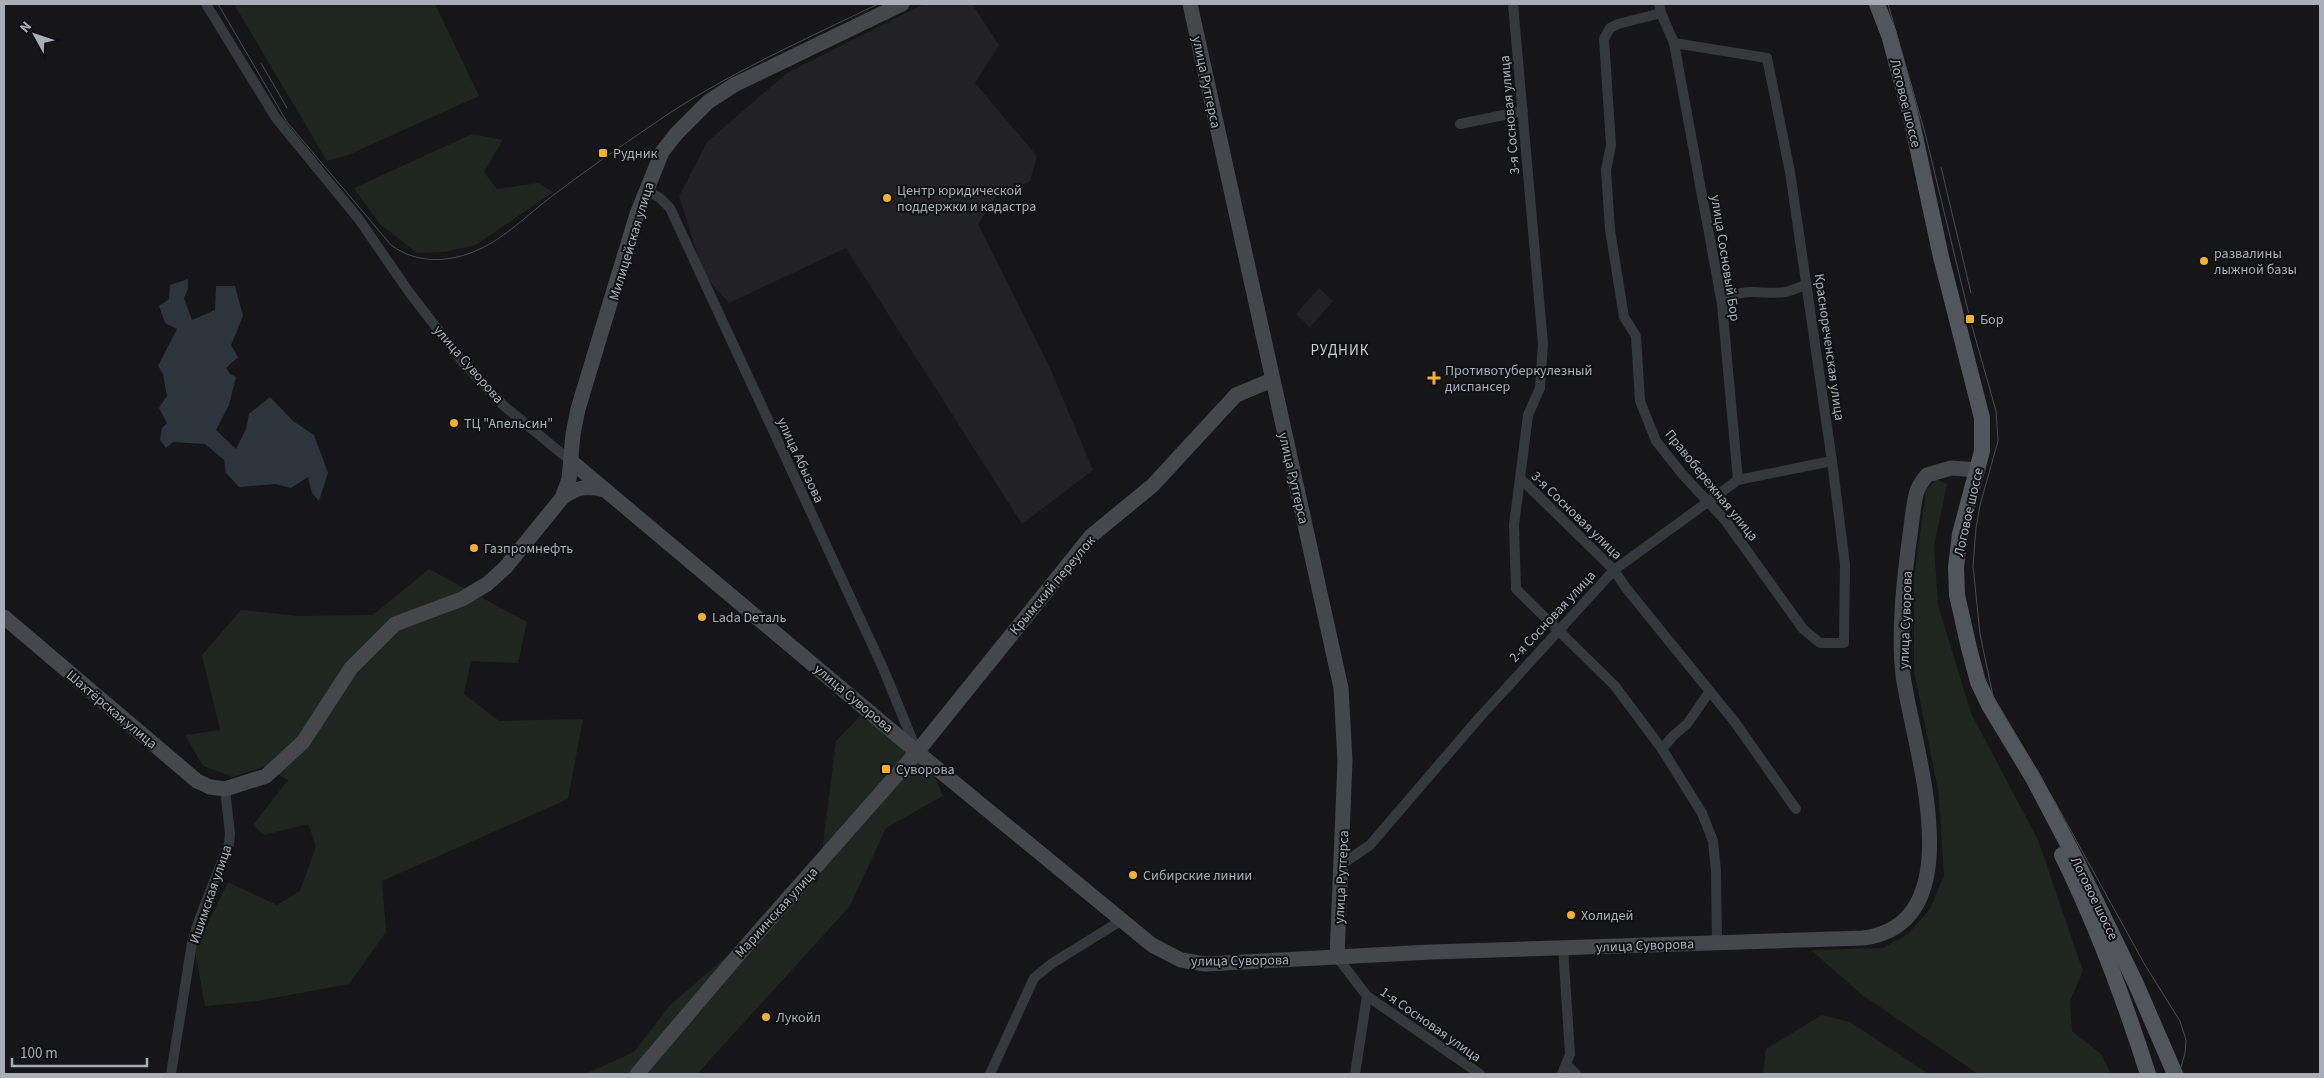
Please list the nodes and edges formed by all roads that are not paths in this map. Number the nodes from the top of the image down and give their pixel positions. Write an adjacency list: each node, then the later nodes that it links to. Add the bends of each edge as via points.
1 (206, 4): 16 (street, улица Суворова, via 276,118 358,218 463,362 504,406)
2 (902, 4): 11 (main road, Милицейская улица, via 734,85 708,102 662,152)
3 (1190, 4): 14 (main road, улица Рутгерса)
4 (1513, 4): 9 (street, 3-я Сосновая улица)
5 (1866, 4): 17 (main road, Логовое шоссе, via 1873,14 1881,42 1964,382 1972,422)
6 (1877, 4): 17 (main road, Логовое шоссе, via 1889,35 1910,113 1941,257 1982,418 1983,432)
7 (1660, 9): 8 (street, улица Сосновый Бор); 22 (street, Правобережная улица, via 1610,28 1604,39 1611,146 1606,170 1610,230 1624,317 1636,336 1640,401 1656,441)
8 (1674, 43): 12 (street, Краснореченская улица, via 1767,58 1790,172); 13 (street, улица Сосновый Бор)
9 (1523, 111): 10 (street); 18 (street, 3-я Сосновая улица, via 1544,344 1540,388 1528,415)
10 (1460, 124)
11 (646, 190): 16 (main road, Милицейская улица, via 578,409); 29 (street, улица Абызова, via 670,208 883,668)
12 (1807, 284): 13 (street, via 1785,292 1756,291 1731,295); 15 (street, Краснореченская улица)
13 (1722, 304): 19 (street, улица Сосновый Бор)
14 (1272, 380): 29 (main road, Крымский переулок, via 1236,395 1153,485 1092,536); 32 (main road, улица Рутгерса, via 1341,688 1345,761)
15 (1832, 461): 19 (street, 2-я Сосновая улица); 26 (street, Краснореченская улица, via 1845,565)
16 (572, 462): 20 (main road, улица Суворова); 21 (main road)
17 (1974, 469): 34 (main road, улица Суворова, via 1942,469 1927,475 1922,481 1914,503 1908,549 1903,674 1923,772 1928,822 1928,867 1919,900 1898,924 1876,936); 45 (main road, Логовое шоссе, via 1952,534 1947,569 1949,600 1960,652 1981,710 2037,806 2104,949); 46 (main road, Логовое шоссе, via 1956,567 1960,613 1978,682 2034,778 2073,854)
18 (1520, 478): 23 (street, 3-я Сосновая улица); 25 (street, via 1514,525 1516,589 1528,604)
19 (1738, 480): 22 (street, 2-я Сосновая улица)
20 (605, 490): 21 (main road, via 582,487); 29 (main road, улица Суворова)
21 (562, 498): 30 (main road, via 487,584 462,599 395,624 351,668 303,742 266,776)
22 (1708, 502): 23 (street, 2-я Сосновая улица); 26 (street, Правобережная улица, via 1725,520 1803,629 1820,643)
23 (1614, 570): 25 (street, 2-я Сосновая улица); 27 (street, 3-я Сосновая улица)
24 (4, 617): 30 (main road, Шахтёрская улица, via 197,781 210,787)
25 (1558, 629): 28 (street, via 1615,686); 32 (street, 2-я Сосновая улица, via 1376,839)
26 (1844, 642)
27 (1710, 691): 28 (street, via 1687,724); 31 (street, 3-я Сосновая улица)
28 (1662, 748): 34 (street, via 1702,813 1714,841)
29 (917, 752): 33 (main road, улица Суворова); 40 (main road, Мариинская улица)
30 (225, 788): 39 (street, Ишимская улица, via 229,844 192,943)
31 (1796, 809)
32 (1342, 864): 36 (main road, улица Рутгерса)
33 (1122, 920): 36 (main road, улица Суворова, via 1162,951 1192,963); 41 (street, via 1034,978)
34 (1716, 942): 35 (main road, улица Суворова)
35 (1563, 947): 36 (main road, улица Суворова); 38 (street, via 1570,1054)
36 (1337, 957): 37 (street, 1-я Сосновая улица)
37 (1367, 996): 42 (street); 43 (street, 1-я Сосновая улица)
38 (1564, 1069): 44 (street)
39 (171, 1074)
40 (638, 1074)
41 (990, 1074)
42 (1355, 1074)
43 (1480, 1074)
44 (1576, 1074)
45 (2148, 1074)
46 (2175, 1074)

